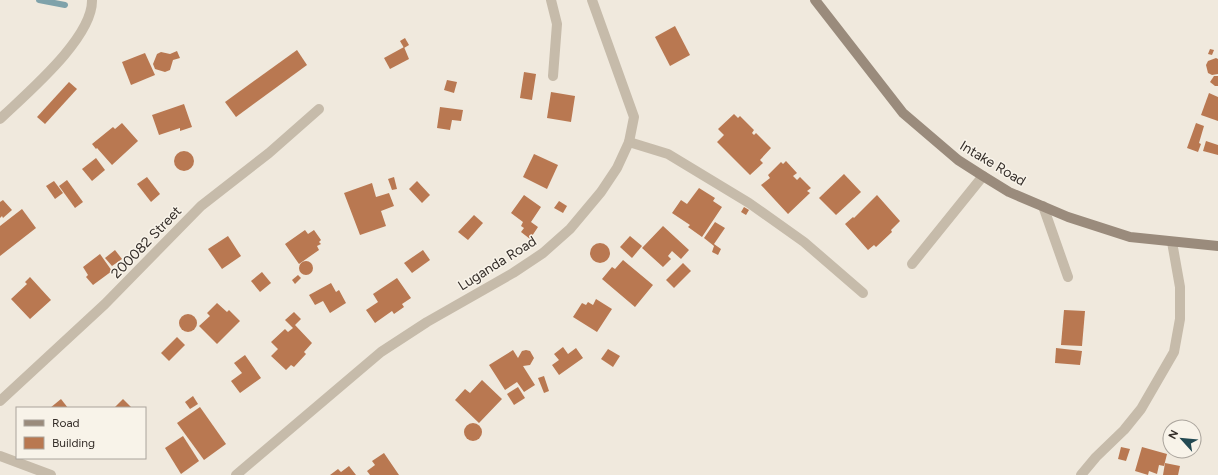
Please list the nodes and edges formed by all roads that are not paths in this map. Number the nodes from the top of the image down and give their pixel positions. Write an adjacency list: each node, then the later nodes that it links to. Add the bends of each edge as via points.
1 (92, 0): 7 (street, via 91,13 76,40 49,72)
2 (551, 0): 5 (street, via 557,24)
3 (592, 0): 8 (street, Luganda Road, via 634,117)
4 (815, 0): 9 (street, Intake Road, via 904,113 958,160)
5 (553, 76)
6 (319, 109): 16 (street, 200082 Street, via 201,206 106,304)
7 (0, 119)
8 (629, 142): 15 (street, via 668,154 749,203 804,242); 19 (street, Luganda Road, via 617,168 600,192 570,229 543,253 381,352)
9 (983, 176): 10 (street, Intake Road, via 1009,192); 13 (street)
10 (1042, 206): 11 (street, Intake Road, via 1130,237); 14 (street)
11 (1172, 242): 12 (street, Intake Road); 20 (street, via 1180,295 1180,319 1174,352 1141,409)
12 (1218, 246)
13 (912, 264)
14 (1068, 278)
15 (863, 293)
16 (0, 401)
17 (0, 456): 18 (street)
18 (51, 475)
19 (236, 475)
20 (1081, 475)

